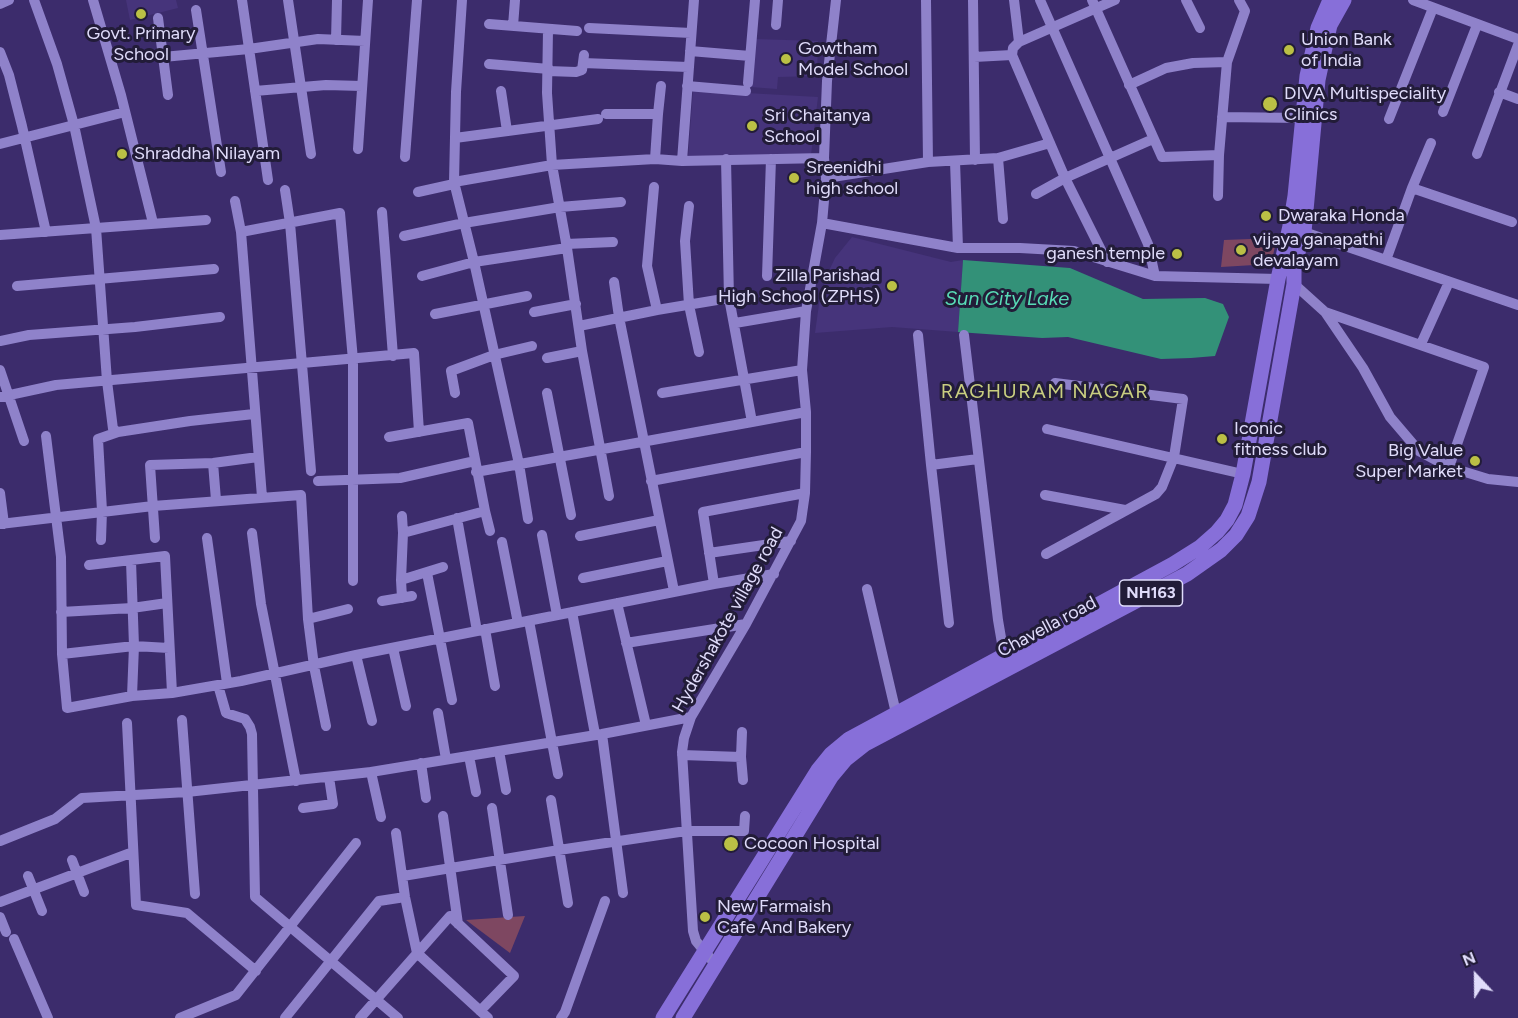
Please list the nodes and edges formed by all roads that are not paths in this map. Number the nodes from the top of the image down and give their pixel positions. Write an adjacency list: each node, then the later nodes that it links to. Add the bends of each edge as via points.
1 (9, 0): 25 (street)
2 (34, 0): 74 (street)
3 (93, 0): 68 (street)
4 (242, 0): 46 (street)
5 (288, 0): 43 (street)
6 (337, 0): 41 (street)
7 (368, 0): 42 (street)
8 (417, 0): 87 (street)
9 (462, 0): 78 (street)
10 (515, 0): 33 (street)
11 (694, 0): 39 (street)
12 (755, 0): 51 (street)
13 (778, 0): 31 (street)
14 (836, 0): 89 (street, Hydershakote village road)
15 (926, 0): 97 (street)
16 (973, 0): 53 (street)
17 (1014, 0): 44 (street)
18 (1040, 0): 34 (street)
19 (1115, 0): 26 (street)
20 (1186, 0): 35 (street)
21 (1239, 0): 54 (street, via 1245,11)
22 (1330, 0): 72 (highway, Chavella road / NH163, via 1318,28)
23 (1344, 0): 125 (highway, Chavella road / NH163, via 1330,25 1318,80)
24 (1413, 0): 27 (street)
25 (0, 4)
26 (1094, 4): 34 (street); 58 (street)
27 (1433, 8): 32 (street); 73 (street)
28 (196, 10): 49 (street)
29 (158, 18): 52 (street)
30 (489, 24): 33 (street)
31 (776, 25)
32 (1477, 25): 40 (street); 69 (street)
33 (513, 26): 37 (street)
34 (1053, 26): 44 (street); 88 (street)
35 (1200, 27)
36 (589, 28): 39 (street)
37 (548, 30): 38 (street); 57 (street)
38 (577, 31)
39 (692, 33): 47 (street)
40 (1518, 39)
41 (336, 40): 42 (street); 43 (street)
42 (365, 41): 59 (street)
43 (294, 42): 46 (street); 62 (street)
44 (1019, 42): 50 (street)
45 (1518, 45): 65 (street)
46 (249, 49): 49 (street); 63 (street)
47 (690, 51): 51 (street); 56 (street)
48 (0, 52): 77 (street)
49 (203, 53): 52 (street); 99 (street)
50 (1012, 55): 53 (street); 80 (street)
51 (750, 56): 61 (street, via 747,87)
52 (164, 57): 66 (street)
53 (974, 57): 94 (street)
54 (1227, 62): 58 (street, via 1166,68); 71 (street)
55 (489, 64): 57 (street)
56 (688, 67): 57 (street, via 583,59 582,70 576,72); 61 (street)
57 (549, 70): 75 (street)
58 (1129, 85): 79 (street)
59 (362, 86): 62 (street); 83 (street)
60 (661, 86): 70 (street)
61 (687, 86): 95 (street)
62 (301, 87): 63 (street); 84 (street)
63 (255, 91): 102 (street)
64 (501, 91): 76 (street)
65 (1499, 92): 67 (street); 85 (street)
66 (168, 95)
67 (1518, 99)
68 (125, 112): 74 (street); 118 (street)
69 (1443, 112)
70 (658, 114): 75 (street, via 602,116); 91 (street)
71 (1222, 117): 72 (street); 86 (street)
72 (1302, 118): 139 (highway, Chavella road / NH163, via 1295,196)
73 (1389, 119)
74 (74, 125): 77 (street); 122 (street)
75 (549, 126): 76 (street); 98 (street)
76 (507, 131): 78 (street)
77 (25, 137): 82 (street); 123 (street)
78 (455, 138): 103 (street)
79 (1153, 139): 86 (street, via 1162,157); 88 (street)
80 (1050, 142): 90 (street); 100 (street)
81 (1431, 143): 105 (street)
82 (0, 144)
83 (358, 149)
84 (311, 154)
85 (1477, 154)
86 (1219, 155): 109 (street)
87 (405, 157)
88 (1110, 157): 100 (street); 137 (street, via 1148,244)
89 (824, 158): 93 (street); 101 (street, Hydershakote village road)
90 (998, 158): 94 (street); 115 (street)
91 (655, 159): 95 (street); 98 (street)
92 (726, 159): 93 (street); 95 (street); 145 (street)
93 (771, 159): 136 (street)
94 (975, 160): 96 (street)
95 (682, 161)
96 (955, 161): 97 (street); 130 (street)
97 (928, 162): 101 (street)
98 (552, 165): 103 (street); 113 (street)
99 (221, 172)
100 (1065, 177): 108 (street); 133 (street)
101 (826, 178): 121 (street, Hydershakote village road)
102 (268, 180)
103 (454, 183): 107 (street); 120 (street)
104 (654, 187): 150 (street, via 647,266)
105 (1412, 188): 117 (street); 131 (street)
106 (285, 190): 119 (street)
107 (418, 192)
108 (1036, 194)
109 (1218, 196)
110 (235, 201): 124 (street)
111 (621, 202): 113 (street)
112 (689, 206): 148 (street, via 685,241)
113 (560, 207): 120 (street); 129 (street)
114 (382, 212): 168 (street)
115 (1003, 219)
116 (206, 220): 118 (street)
117 (1512, 222)
118 (153, 223): 122 (street)
119 (290, 223): 124 (street); 170 (street, via 340,213); 171 (street)
120 (464, 223): 127 (street); 132 (street)
121 (822, 223): 130 (street); 151 (street, Hydershakote village road)
122 (96, 228): 123 (street); 138 (street)
123 (46, 232): 126 (street)
124 (241, 232): 172 (street)
125 (1304, 232): 131 (street); 142 (highway, Chavella road / NH163, via 1294,266)
126 (0, 235)
127 (404, 236)
128 (613, 242): 129 (street)
129 (567, 246): 132 (street); 146 (street)
130 (958, 248): 133 (street, via 1074,251)
131 (1386, 260): 141 (street)
132 (474, 262): 135 (street); 147 (street)
133 (1107, 262): 137 (street)
134 (214, 269): 138 (street)
135 (422, 276)
136 (766, 276)
137 (1155, 276): 139 (street)
138 (101, 279): 143 (street); 159 (street)
139 (1278, 279): 204 (highway, Chavella road / NH163)
140 (614, 282): 156 (street)
141 (1449, 282): 149 (street); 163 (street)
142 (1294, 284): 153 (street); 270 (highway, Chavella road / NH163, via 1259,482 1248,516 1236,535 1187,574)
143 (17, 286)
144 (527, 296): 147 (street)
145 (729, 298): 148 (street); 157 (street)
146 (576, 303): 152 (street); 158 (street)
147 (483, 305): 154 (street); 167 (street)
148 (689, 305): 150 (street); 166 (street)
149 (1518, 305)
150 (657, 310): 156 (street)
151 (806, 311): 157 (street); 174 (street, Hydershakote village road)
152 (534, 312)
153 (1325, 312): 163 (street); 202 (street, via 1390,417 1419,451)
154 (435, 314)
155 (220, 317): 159 (street)
156 (619, 318): 158 (street); 190 (street)
157 (735, 323): 175 (street)
158 (579, 326): 165 (street)
159 (104, 330): 162 (street); 176 (street)
160 (918, 335): 200 (street)
161 (964, 335): 197 (street)
162 (0, 341)
163 (1421, 344): 202 (street, via 1484,367)
164 (532, 346): 167 (street)
165 (582, 351): 169 (street); 192 (street)
166 (699, 352)
167 (494, 355): 178 (street, via 451,370); 199 (street)
168 (393, 356): 170 (street); 187 (street, via 414,353)
169 (547, 358)
170 (353, 360): 171 (street); 206 (street)
171 (302, 364): 172 (street); 203 (street)
172 (251, 367): 176 (street); 183 (street)
173 (0, 370): 181 (street)
174 (802, 370): 175 (street); 182 (street, Hydershakote village road)
175 (745, 379): 180 (street); 184 (street)
176 (107, 381): 181 (street); 186 (street, via 111,424)
177 (1055, 383): 196 (street, via 1183,399)
178 (455, 393)
179 (547, 393): 194 (street)
180 (662, 393)
181 (4, 395): 191 (street)
182 (806, 412): 184 (street); 193 (street, Hydershakote village road)
183 (254, 414): 186 (street); 195 (street)
184 (752, 422): 190 (street)
185 (1047, 429): 196 (street)
186 (118, 432): 217 (street, via 98,439)
187 (419, 432): 189 (street); 201 (street, via 468,423)
188 (46, 436): 221 (street)
189 (389, 437)
190 (643, 440): 192 (street); 207 (street)
191 (24, 441)
192 (602, 448): 194 (street); 212 (street)
193 (806, 452): 207 (street); 210 (street, Hydershakote village road)
194 (559, 456): 199 (street); 219 (street)
195 (258, 457): 198 (street); 213 (street)
196 (1174, 457): 204 (street); 216 (street, via 1156,494)
197 (978, 459): 200 (street); 270 (street)
198 (213, 463): 214 (street); 215 (street, via 150,465)
199 (519, 464): 201 (street); 223 (street)
200 (932, 465): 260 (street)
201 (476, 466): 206 (street, via 400,478); 218 (street)
202 (1449, 467): 208 (street, via 1488,479)
203 (311, 471)
204 (1243, 474): 270 (highway, Chavella road / NH163, via 1227,520 1200,547)
205 (318, 480): 206 (street)
206 (353, 480): 246 (street)
207 (651, 481): 224 (street)
208 (1518, 482)
209 (0, 493): 225 (street)
210 (805, 493): 234 (street, Hydershakote village road, via 801,521); 236 (street, via 703,512)
211 (1046, 495): 216 (street)
212 (609, 496)
213 (262, 497): 214 (street); 258 (street, via 300,495)
214 (216, 500): 215 (street)
215 (153, 506): 217 (street); 232 (street)
216 (1125, 510): 237 (street)
217 (102, 511): 221 (street); 233 (street)
218 (485, 511): 222 (street); 226 (street)
219 (571, 515)
220 (402, 516): 227 (street)
221 (56, 518): 225 (street); 255 (street)
222 (457, 518): 227 (street); 262 (street)
223 (528, 519)
224 (659, 520): 230 (street); 239 (street)
225 (2, 524)
226 (490, 531)
227 (403, 532): 245 (street)
228 (252, 533): 272 (street)
229 (542, 535): 257 (street)
230 (580, 536)
231 (207, 537): 273 (street)
232 (155, 538)
233 (101, 540)
234 (791, 541): 236 (street); 243 (street, Hydershakote village road)
235 (502, 542): 259 (street)
236 (709, 553): 247 (street)
237 (1046, 554)
238 (131, 561): 240 (street); 251 (street, via 165,556); 253 (street)
239 (667, 561): 244 (street); 249 (street)
240 (89, 565)
241 (443, 567): 242 (street)
242 (428, 573): 245 (street); 263 (street)
243 (774, 574): 247 (street); 261 (street, Hydershakote village road)
244 (583, 578)
245 (401, 580): 250 (street, via 407,597)
246 (352, 581)
247 (714, 584): 249 (street)
248 (867, 589): 280 (street)
249 (674, 591): 252 (street)
250 (382, 601)
251 (167, 603): 253 (street); 266 (street)
252 (617, 603): 256 (street); 264 (street)
253 (132, 608): 255 (street); 265 (street)
254 (348, 609): 258 (street)
255 (61, 612): 268 (street)
256 (572, 612): 257 (street); 288 (street)
257 (557, 615): 259 (street)
258 (308, 619): 271 (street)
259 (524, 622): 262 (street); 289 (street)
260 (949, 623)
261 (746, 624): 264 (street); 281 (street, Hydershakote village road)
262 (481, 630): 263 (street); 274 (street)
263 (441, 638): 267 (street); 277 (street)
264 (626, 643): 285 (street)
265 (134, 646): 266 (street); 268 (street); 276 (street)
266 (170, 648): 275 (street)
267 (393, 648): 269 (street); 278 (street)
268 (62, 654): 276 (street, via 67,708)
269 (356, 655): 271 (street); 283 (street)
270 (1008, 661): 280 (highway, Chavella road / NH163); 342 (highway, Chavella road / NH163, via 846,759)
271 (314, 666): 272 (street); 286 (street)
272 (275, 673): 273 (street); 300 (street)
273 (223, 684): 275 (street); 301 (street, via 226,713 245,719 250,727)
274 (495, 686)
275 (172, 693): 276 (street)
276 (132, 696)
277 (452, 700)
278 (406, 706)
279 (438, 713): 294 (street)
280 (896, 713): 339 (highway, Chavella road / NH163, via 849,739 818,770)
281 (691, 717): 285 (street); 291 (street, Hydershakote village road)
282 (182, 720): 303 (street)
283 (372, 721)
284 (127, 723): 305 (street)
285 (646, 725): 288 (street)
286 (326, 726)
287 (741, 732): 293 (street)
288 (599, 734): 289 (street); 317 (street)
289 (553, 741): 290 (street); 297 (street)
290 (499, 751): 292 (street); 302 (street)
291 (682, 755): 293 (street); 313 (street, Hydershakote village road)
292 (469, 756): 294 (street); 304 (street)
293 (741, 757): 299 (street)
294 (446, 759): 295 (street)
295 (421, 763): 296 (street); 306 (street)
296 (371, 772): 298 (street); 312 (street)
297 (558, 774)
298 (329, 777): 300 (street); 308 (street, via 333,804)
299 (743, 780)
300 (296, 781): 301 (street)
301 (254, 786): 303 (street); 338 (street, via 255,897)
302 (506, 790)
303 (186, 792): 305 (street); 328 (street)
304 (476, 792)
305 (130, 796): 315 (street, via 82,798 55,819); 319 (street)
306 (426, 798)
307 (551, 800): 318 (street)
308 (303, 808)
309 (492, 808): 320 (street)
310 (443, 816): 322 (street)
311 (745, 816): 313 (street, via 744,831)
312 (381, 817)
313 (686, 831): 317 (street); 339 (street, Hydershakote village road, via 693,931)
314 (396, 833): 325 (street)
315 (0, 842)
316 (356, 843): 338 (street)
317 (615, 843): 318 (street); 329 (street)
318 (559, 850): 320 (street); 333 (street)
319 (133, 852): 323 (street); 343 (street, via 136,905 187,913)
320 (500, 859): 322 (street); 335 (street)
321 (72, 860): 323 (street)
322 (450, 867): 325 (street); 337 (street)
323 (77, 873): 326 (street); 327 (street)
324 (28, 876): 326 (street)
325 (403, 876): 330 (street)
326 (33, 889): 332 (street); 334 (street)
327 (84, 892)
328 (195, 894)
329 (623, 894)
330 (405, 897): 340 (street); 341 (street, via 379,901)
331 (606, 901): 351 (street)
332 (0, 902)
333 (568, 903)
334 (42, 910)
335 (508, 915)
336 (0, 917): 346 (street)
337 (458, 924): 340 (street, via 450,916); 345 (street, via 514,976)
338 (289, 926): 341 (street); 343 (street)
339 (704, 951): 342 (street, Hydershakote village road); 352 (highway, Chavella road / NH163)
340 (417, 953): 344 (street); 345 (street)
341 (331, 961): 344 (street); 348 (street)
342 (715, 964): 353 (highway, Chavella road / NH163)
343 (256, 971): 347 (street, via 236,995)
344 (376, 999): 349 (street); 350 (street)
345 (484, 1014)
346 (48, 1018)
347 (180, 1018)
348 (285, 1018)
349 (360, 1018)
350 (398, 1018)
351 (561, 1018)
352 (663, 1018)
353 (683, 1018)

